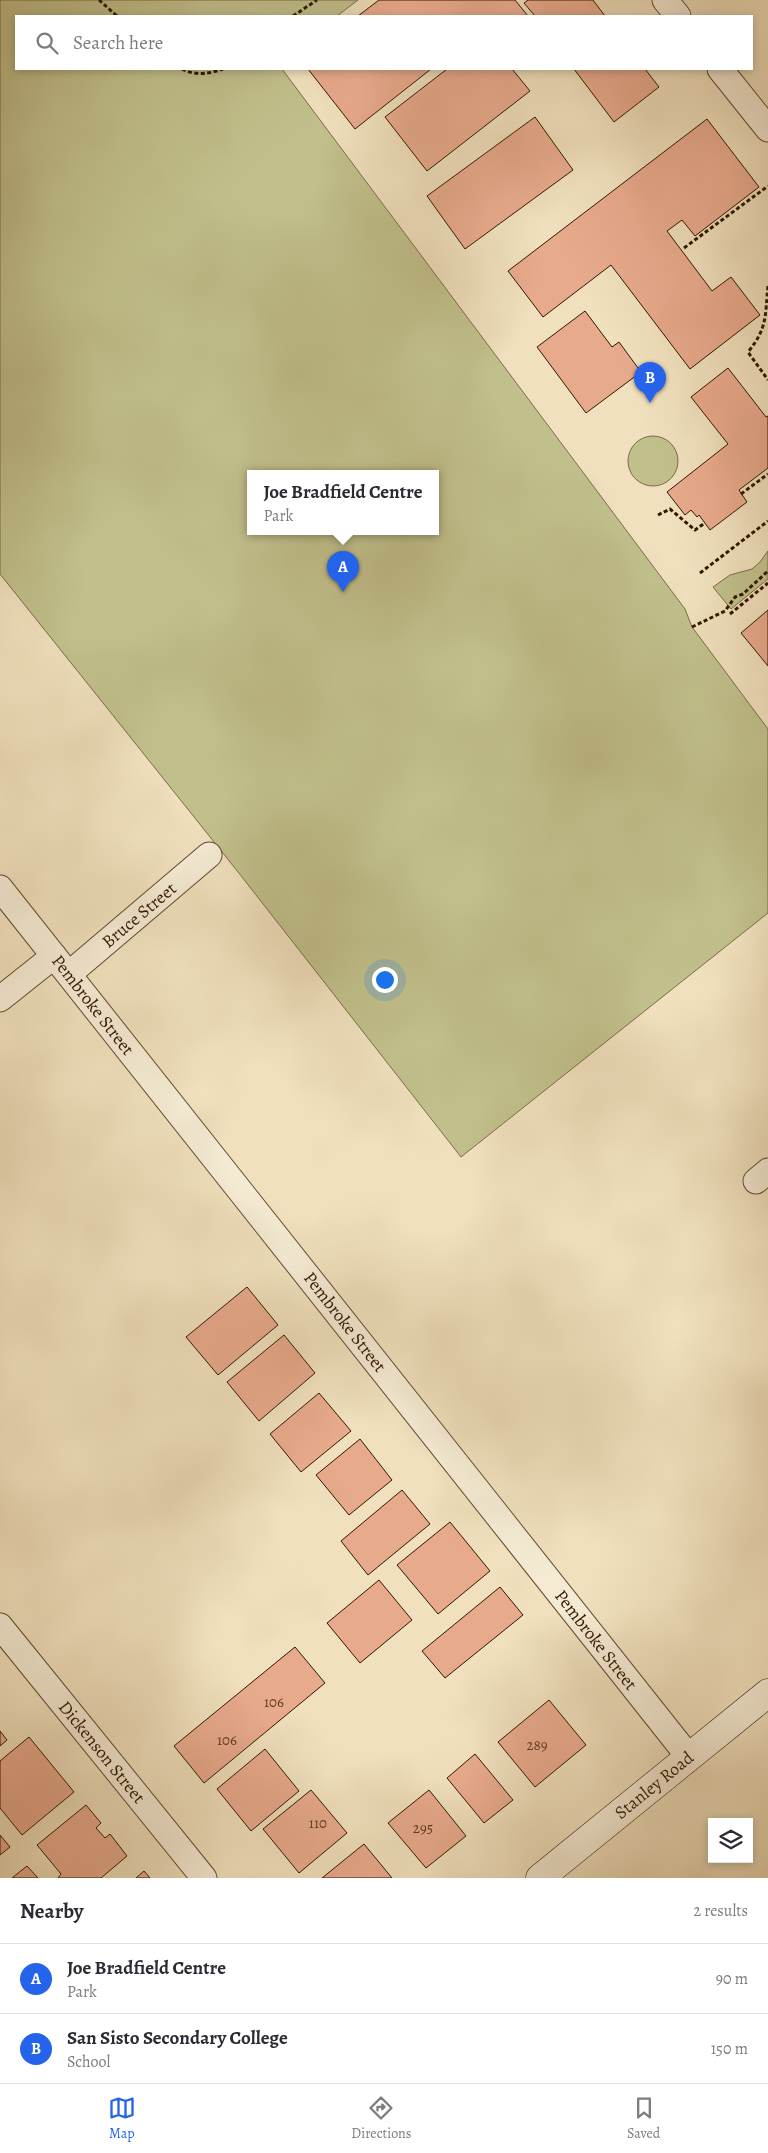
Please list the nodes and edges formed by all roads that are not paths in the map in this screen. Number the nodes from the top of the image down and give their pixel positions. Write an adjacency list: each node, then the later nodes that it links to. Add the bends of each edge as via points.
1 (665, 0): 2 (street)
2 (677, 15)
3 (721, 70): 4 (street)
4 (768, 129)
5 (209, 855): 7 (street, Bruce Street)
6 (0, 888): 7 (street, Pembroke Street)
7 (61, 965): 8 (street, Bruce Street); 11 (street, Pembroke Street)
8 (0, 999)
9 (0, 1626): 12 (street, Dickenson Street)
10 (768, 1693): 11 (main road, Stanley Road)
11 (689, 1757): 13 (main road, Stanley Road)
12 (204, 1878)
13 (540, 1878)

